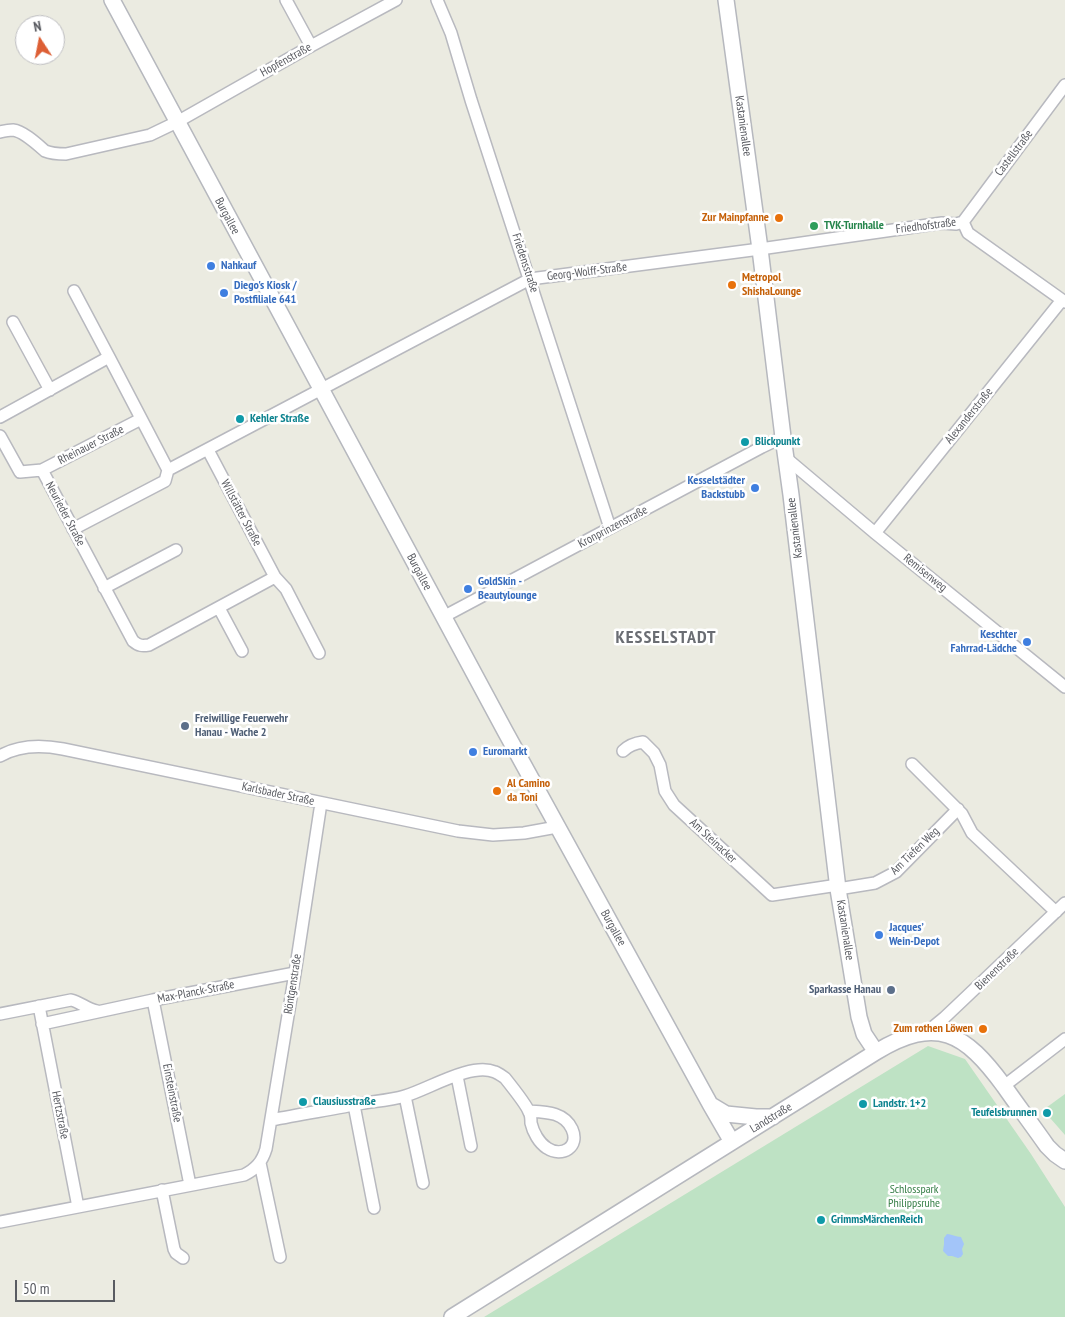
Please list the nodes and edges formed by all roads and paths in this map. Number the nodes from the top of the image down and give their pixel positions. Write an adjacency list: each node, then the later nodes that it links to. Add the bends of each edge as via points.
1 (112, 0): 8 (street, Burgallee)
2 (286, 0): 6 (street)
3 (396, 0): 6 (street, Hopfenstraße)
4 (437, 0): 12 (street, Friedensstraße, via 451,33)
5 (726, 0): 11 (street, Kastanienallee)
6 (311, 46): 8 (street, Hopfenstraße)
7 (1065, 85): 10 (street, Castellstraße)
8 (177, 122): 9 (street, Hopfenstraße, via 150,135 66,154 45,151 16,130); 18 (street, Burgallee)
9 (0, 132)
10 (963, 222): 11 (street, Friedhofstraße); 14 (street, Friedhofstraße, via 968,233)
11 (760, 249): 12 (street, Georg-Wolff-Straße); 22 (street, Kastanienallee)
12 (530, 279): 18 (street, Georg-Wolff-Straße); 27 (street, Friedensstraße)
13 (74, 291): 16 (street)
14 (1063, 301): 29 (street, Alexanderstraße)
15 (13, 322): 17 (street)
16 (109, 358): 17 (street); 20 (street)
17 (50, 390): 19 (street)
18 (321, 390): 23 (street); 34 (street, Burgallee)
19 (0, 417)
20 (141, 419): 25 (street, Rheinauer Straße); 26 (street)
21 (0, 436): 25 (street, Neurieder Straße, via 20,472)
22 (783, 437): 24 (street, Kastanienallee); 27 (street, Kronprinzenstraße)
23 (208, 450): 26 (street); 31 (street, Willstätter Straße)
24 (786, 458): 29 (street, Remisenweg); 44 (street, Kastanienallee)
25 (42, 470): 28 (street, Neurieder Straße)
26 (168, 470): 28 (street, via 165,481)
27 (610, 528): 34 (street, Kronprinzenstraße)
28 (73, 529): 32 (street, Neurieder Straße)
29 (875, 533): 37 (street, Remisenweg)
30 (176, 550): 32 (street)
31 (275, 577): 33 (street); 36 (street, Willstätter Straße, via 286,589)
32 (104, 588): 33 (street, Neurieder Straße, via 133,641 143,646)
33 (219, 608): 35 (street)
34 (443, 617): 43 (street, Burgallee)
35 (242, 651)
36 (319, 652)
37 (1065, 687)
38 (2, 751): 41 (street, Karlsbader Straße, via 30,747 63,749)
39 (623, 751): 44 (street, Am Steinacker, via 627,746 643,742 660,765 666,791 674,805 772,895)
40 (912, 764): 42 (street)
41 (321, 803): 43 (street, Karlsbader Straße, via 482,835); 47 (street, Röntgenstraße)
42 (958, 809): 44 (street, Am Tiefen Weg, via 896,872 875,883); 46 (street, via 972,833)
43 (557, 827): 59 (street, Burgallee)
44 (838, 887): 55 (street, Kastanienallee, via 859,1017 864,1034)
45 (1065, 903): 46 (street, Bienenstraße)
46 (1056, 912): 53 (street, Bienenstraße)
47 (295, 973): 48 (street, Max-Planck-Straße); 63 (street, Röntgenstraße)
48 (154, 1000): 50 (street, Max-Planck-Straße); 69 (street, Einsteinstraße)
49 (39, 1006): 50 (street, via 71,1000); 51 (street); 52 (street)
50 (96, 1011): 52 (street, Max-Planck-Straße)
51 (0, 1014)
52 (42, 1024): 71 (street, Hertzstraße)
53 (926, 1032): 55 (street, Landstraße, via 897,1039); 57 (street, Landstraße, via 948,1035 965,1043)
54 (1065, 1039): 57 (street)
55 (876, 1052): 62 (street, Landstraße)
56 (457, 1076): 58 (street); 61 (street, via 479,1070 496,1072 504,1077); 65 (street)
57 (1004, 1086): 66 (street, Landstraße, via 1047,1146)
58 (405, 1096): 60 (street); 68 (street)
59 (710, 1104): 62 (street, via 726,1114); 64 (street, Burgallee)
60 (354, 1105): 63 (street); 72 (street)
61 (529, 1111)
62 (773, 1116): 64 (street, Landstraße)
63 (271, 1120): 67 (street, Röntgenstraße)
64 (732, 1142): 76 (street, Landstraße)
65 (471, 1146)
66 (1065, 1161)
67 (260, 1163): 69 (street, via 244,1175); 74 (street)
68 (423, 1183)
69 (190, 1186): 70 (street)
70 (162, 1190): 71 (street); 75 (street, via 174,1248)
71 (78, 1207): 73 (street)
72 (374, 1208)
73 (0, 1222)
74 (280, 1257)
75 (183, 1258)
76 (452, 1317)

